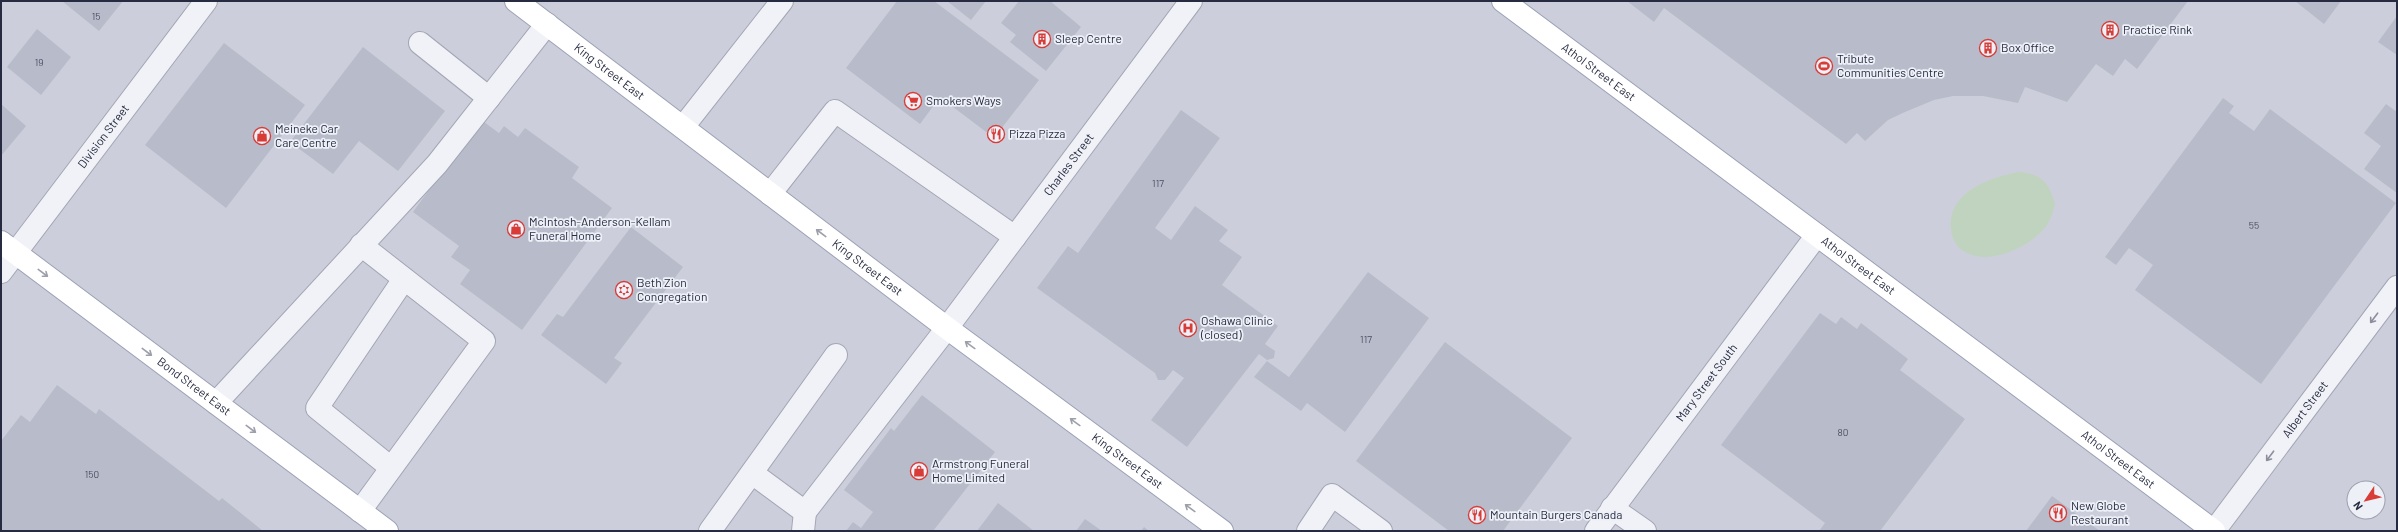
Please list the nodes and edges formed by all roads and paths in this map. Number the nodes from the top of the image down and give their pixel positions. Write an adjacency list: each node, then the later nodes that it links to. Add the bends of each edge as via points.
1 (206, 1): 14 (street, Division Street)
2 (516, 1): 6 (main road, King Street East)
3 (782, 1): 9 (street)
4 (1191, 1): 12 (street, Charles Street)
5 (1503, 1): 11 (main road, Athol Street East)
6 (547, 24): 8 (street); 9 (main road, King Street East)
7 (420, 43): 8 (street)
8 (489, 98): 13 (street, via 437,164)
9 (683, 127): 10 (main road, King Street East)
10 (770, 194): 12 (street, via 836,111); 18 (main road, King Street East, one-way to 10)
11 (1817, 235): 23 (street, Mary Street South); 33 (main road, Athol Street East)
12 (1015, 237): 18 (street, Charles Street)
13 (361, 245): 16 (street); 20 (street)
14 (8, 247): 15 (street, Division Street); 20 (main road, Bond Street East, one-way to 20)
15 (1, 272)
16 (404, 279): 21 (street, via 317,408); 21 (street, via 484,341)
17 (2397, 287): 33 (street, Albert Street, one-way to 33)
18 (947, 328): 25 (street, Charles Street); 28 (main road, King Street East, one-way to 18)
19 (836, 355): 22 (street)
20 (216, 404): 24 (main road, Bond Street East, one-way to 24)
21 (390, 468): 24 (street)
22 (752, 473): 25 (street); 27 (street)
23 (1612, 508): 31 (street, Mary Street South); 32 (street)
24 (360, 511): 26 (main road, Bond Street East)
25 (804, 522)
26 (387, 531)
27 (710, 531)
28 (1222, 531)
29 (1308, 531): 30 (street, via 1332,495)
30 (1381, 531)
31 (1596, 531)
32 (1645, 531)
33 (2214, 531)

